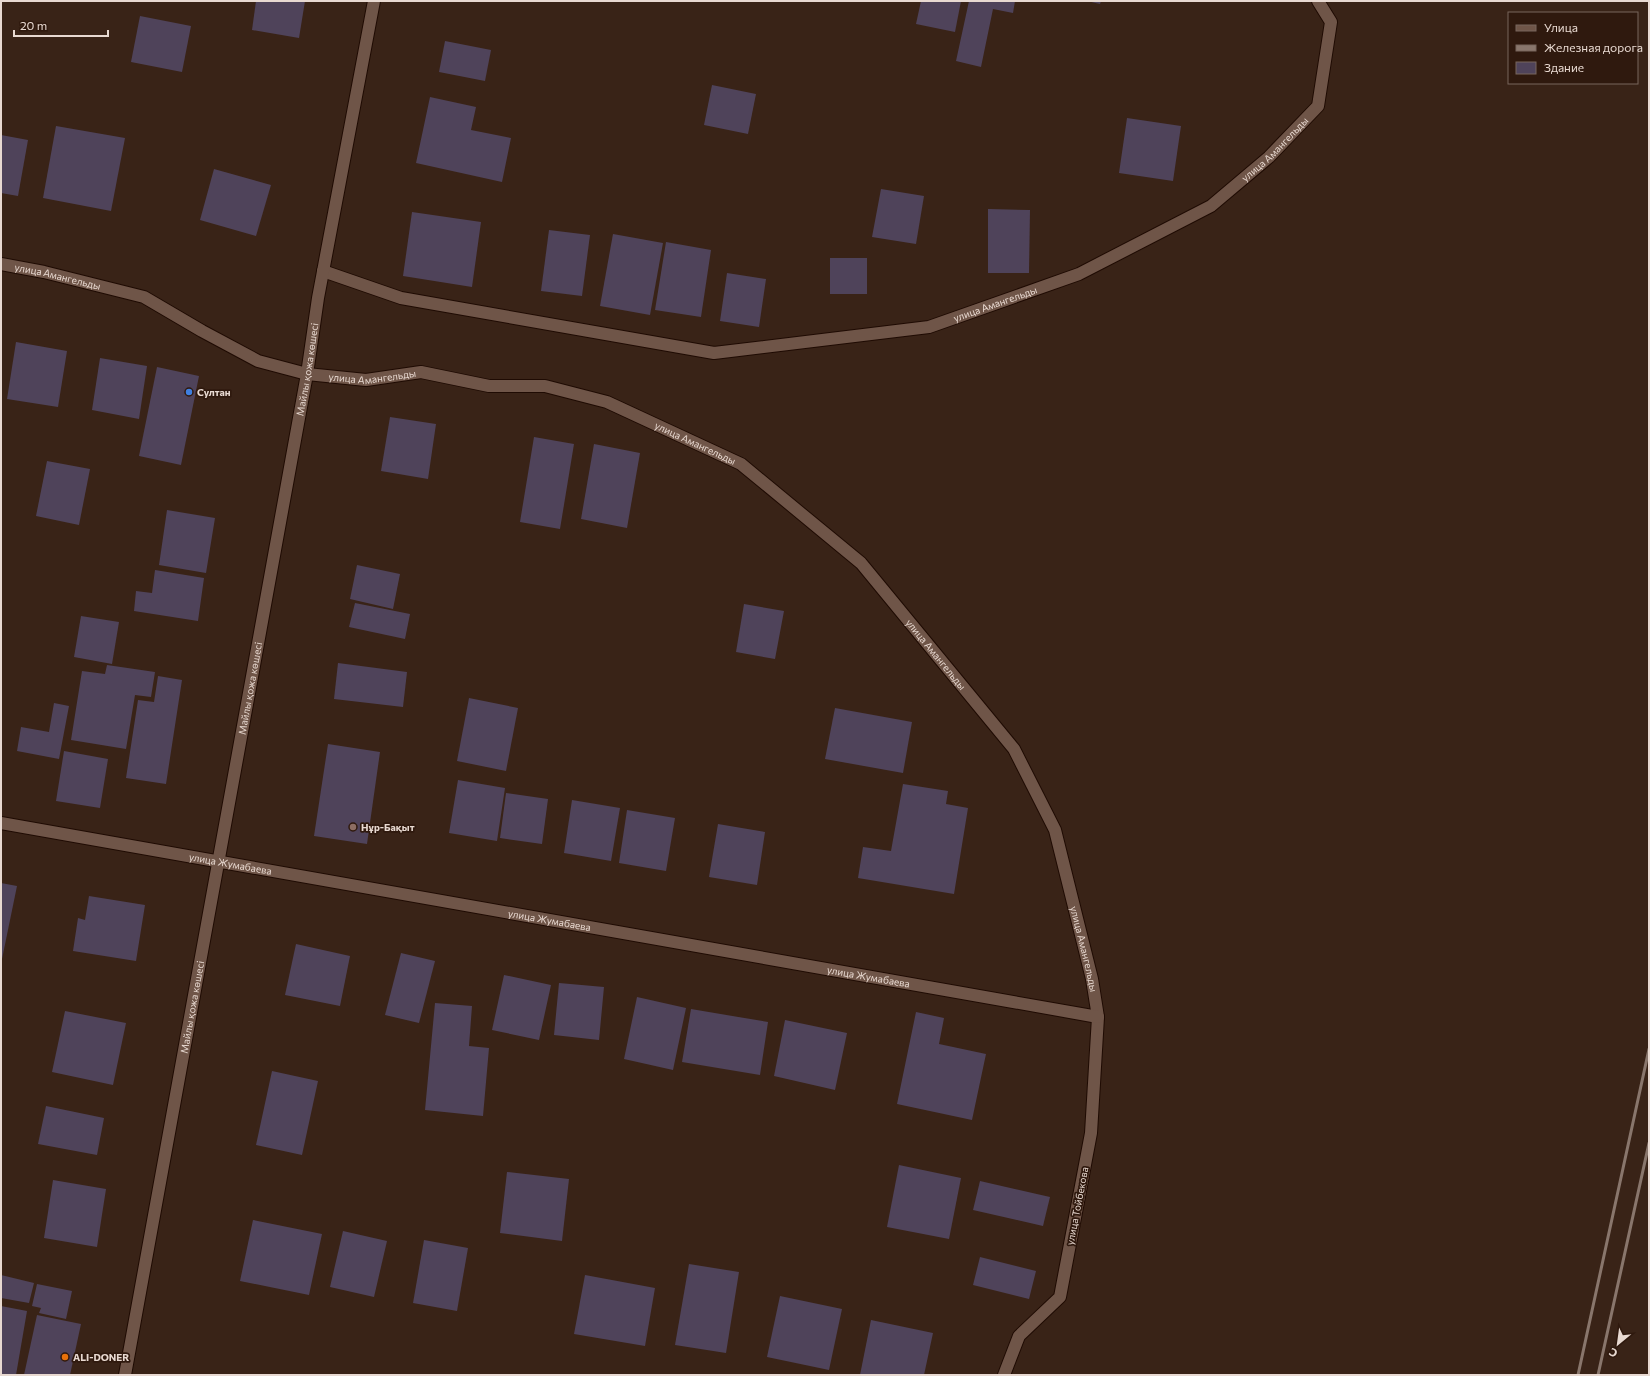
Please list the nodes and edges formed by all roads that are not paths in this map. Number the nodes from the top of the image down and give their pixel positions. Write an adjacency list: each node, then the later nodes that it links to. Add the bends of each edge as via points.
1 (374, 1): 4 (street, Майлы қожа көшесі)
2 (1318, 1): 4 (street, улица Амангельды, via 1330,22 1318,106 1269,158 1211,206 1079,274 929,327 714,353 401,298)
3 (1, 264): 5 (street, улица Амангельды, via 144,297 258,361)
4 (323, 271): 5 (street, Майлы қожа көшесі)
5 (307, 374): 7 (street, Майлы қожа көшесі); 8 (street, улица Амангельды, via 366,380 421,372 489,386 545,386 607,402 741,464 862,563 1014,749 1055,830 1092,978)
6 (1, 823): 7 (street, улица Жумабаева)
7 (219, 861): 8 (street, улица Жумабаева); 9 (street, Майлы қожа көшесі)
8 (1098, 1017): 10 (street, улица Тойбекова, via 1092,1133 1060,1297 1019,1336)
9 (125, 1375)
10 (1004, 1375)

